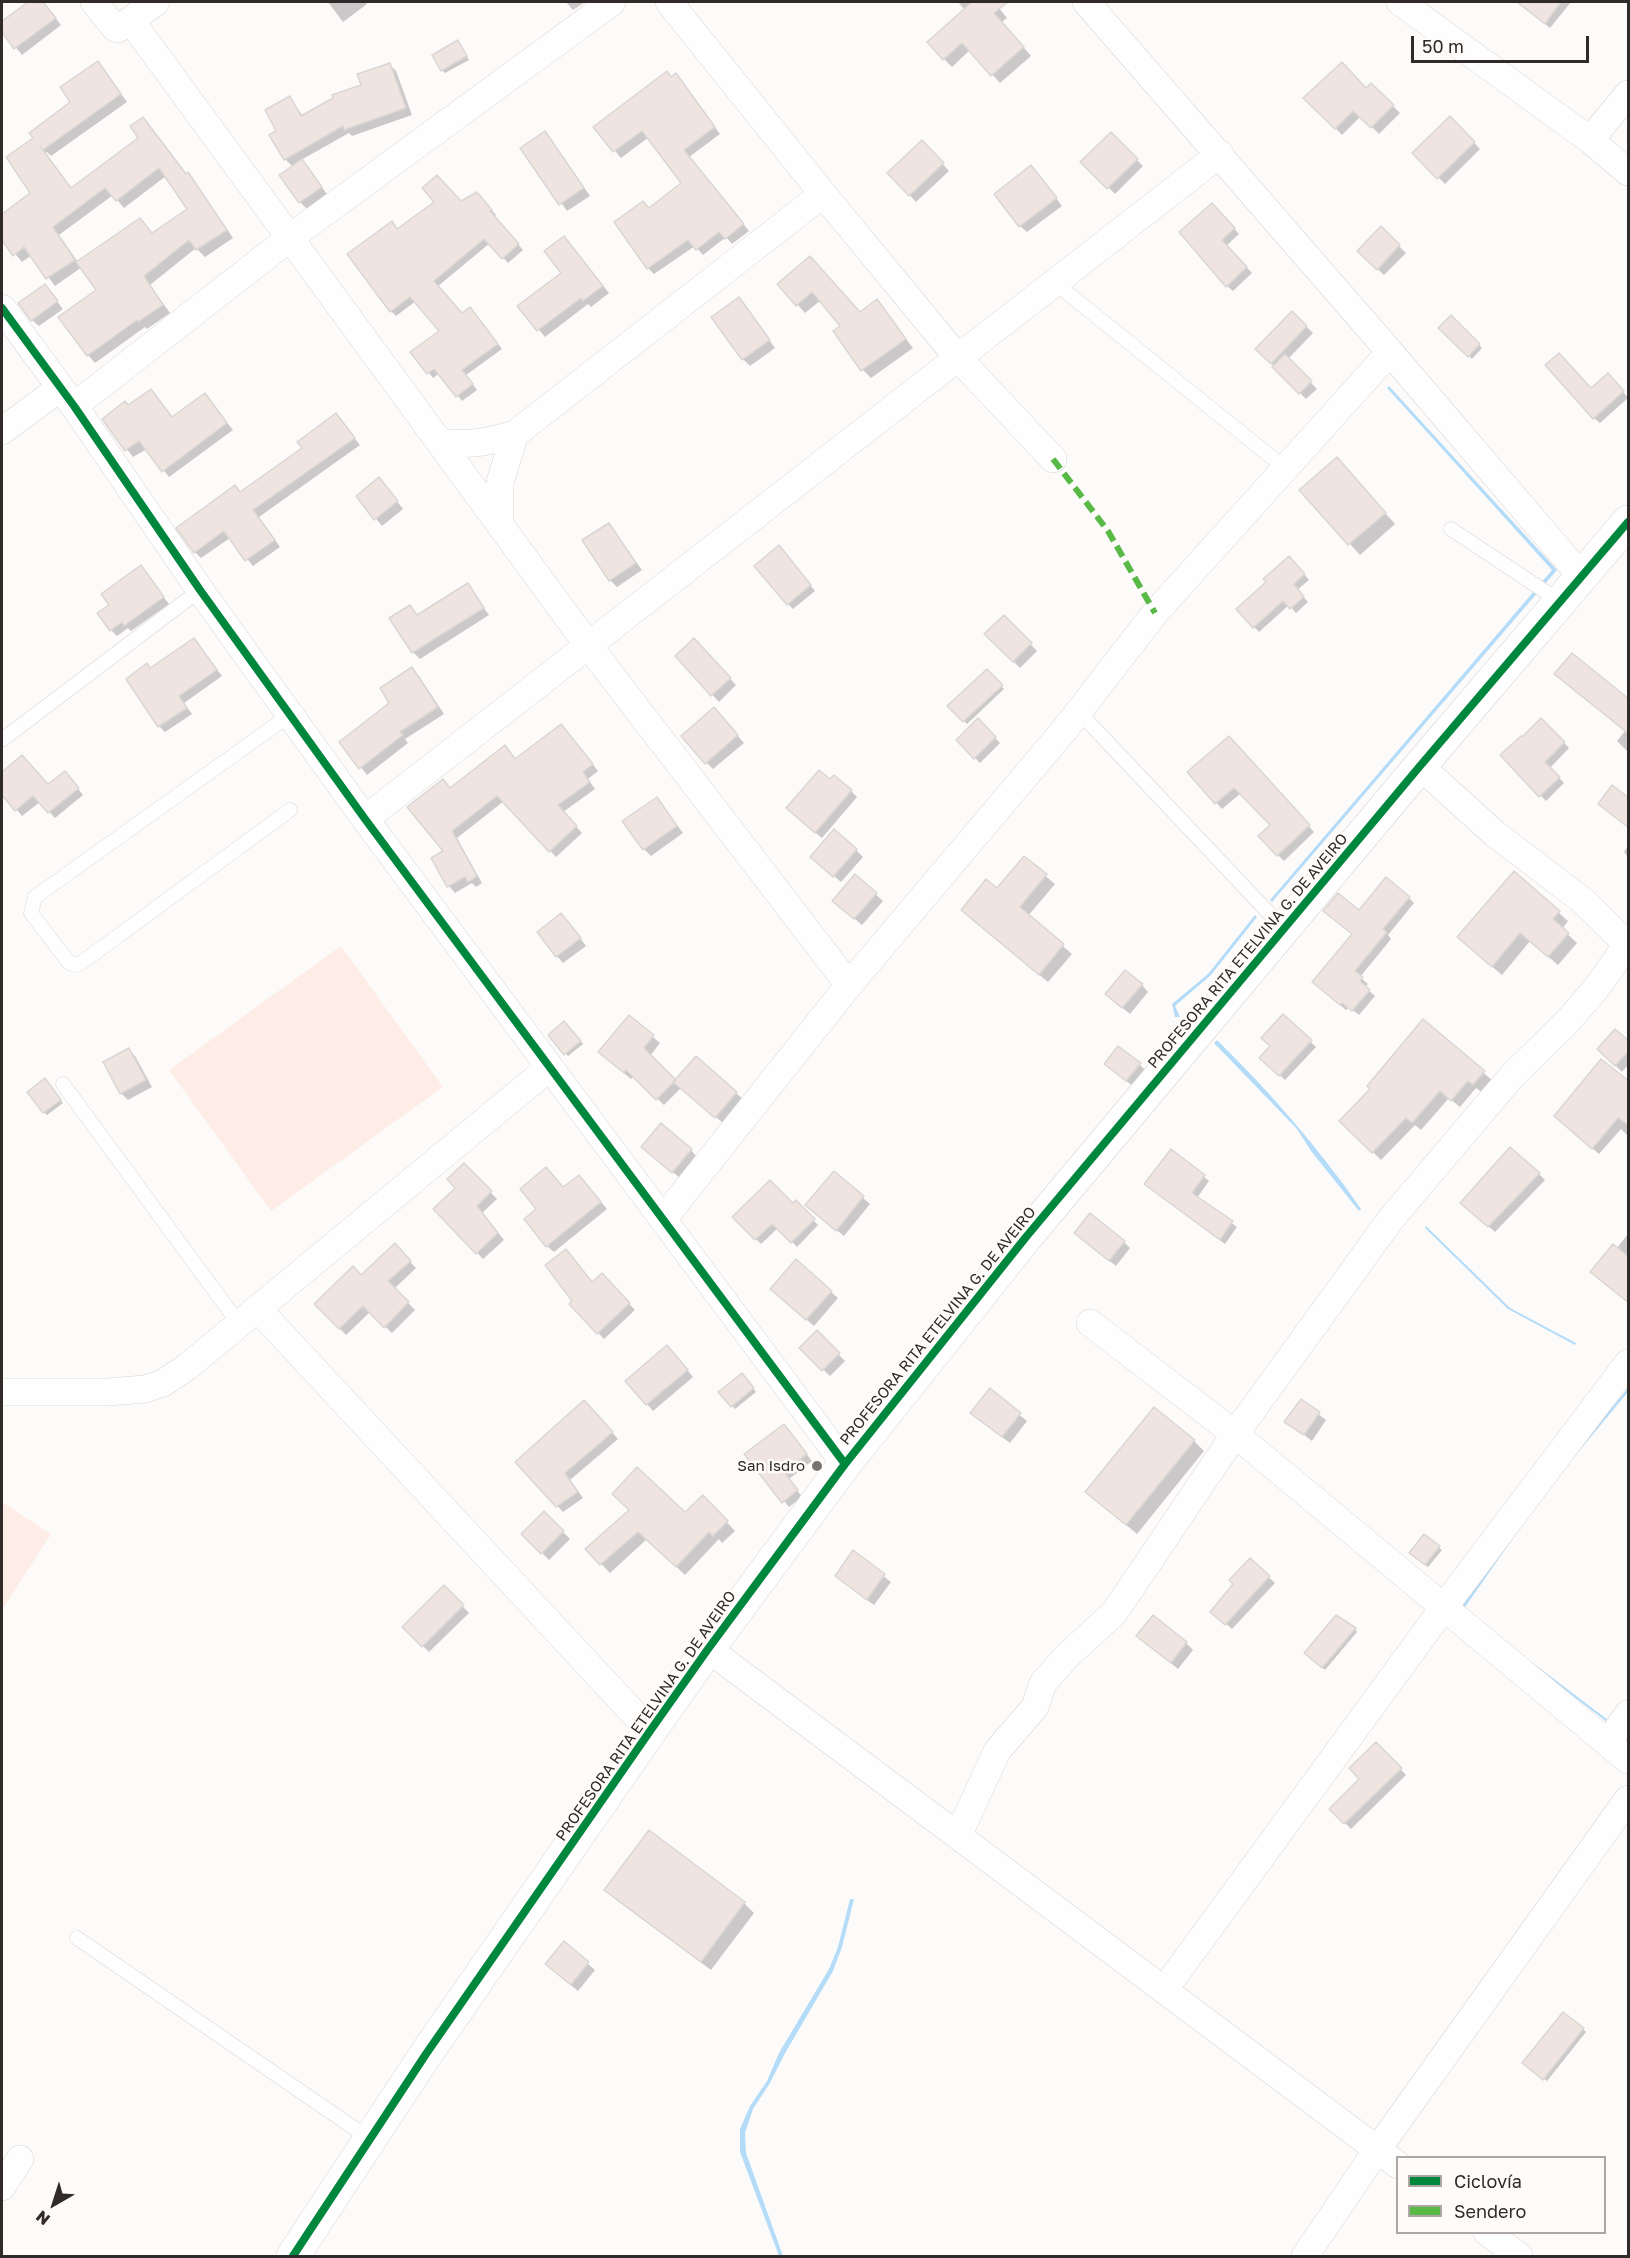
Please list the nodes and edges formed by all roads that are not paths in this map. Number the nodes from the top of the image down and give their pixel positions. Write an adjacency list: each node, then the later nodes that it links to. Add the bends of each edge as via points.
1 (94, 2): 7 (street, via 115,28)
2 (156, 2): 7 (street)
3 (612, 2): 13 (street)
4 (669, 2): 12 (street)
5 (1086, 2): 10 (street)
6 (1404, 3): 9 (street)
7 (131, 21): 13 (street)
8 (1629, 94): 9 (street)
9 (1590, 140): 11 (street)
10 (1220, 154): 14 (street); 16 (street)
11 (1629, 172)
12 (823, 194): 17 (street); 20 (street)
13 (291, 237): 18 (street); 21 (street)
14 (1055, 283): 17 (street); 23 (lane)
15 (2, 308): 18 (street)
16 (1390, 352): 23 (street); 27 (street)
17 (958, 358): 22 (street); 30 (street)
18 (67, 397): 19 (street); 28 (street)
19 (2, 431)
20 (515, 434): 21 (street, via 482,443); 25 (street, via 501,482)
21 (441, 442): 25 (street)
22 (1053, 459)
23 (1286, 468): 31 (street, via 1155,613)
24 (1629, 522): 27 (street, PROFESORA RITA ETELVINA G. DE AVEIRO)
25 (500, 524): 30 (street)
26 (1451, 529): 29 (lane)
27 (1582, 577): 29 (street, PROFESORA RITA ETELVINA G. DE AVEIRO)
28 (200, 590): 32 (street); 33 (lane)
29 (1561, 602): 34 (street, PROFESORA RITA ETELVINA G. DE AVEIRO)
30 (588, 645): 36 (street); 39 (street)
31 (1079, 712): 37 (lane); 39 (street)
32 (290, 715): 35 (lane, via 35,897 31,913 75,966); 36 (street)
33 (2, 740)
34 (1420, 766): 37 (street, PROFESORA RITA ETELVINA G. DE AVEIRO); 38 (street, via 1494,833 1583,901)
35 (290, 810)
36 (365, 819): 40 (street)
37 (1284, 929): 48 (street, PROFESORA RITA ETELVINA G. DE AVEIRO, via 1026,1238)
38 (1628, 944): 47 (street, via 1568,1021 1512,1076 1390,1219)
39 (849, 986): 42 (street)
40 (550, 1067): 42 (street); 43 (street)
41 (63, 1084): 43 (lane)
42 (663, 1219): 48 (street)
43 (248, 1316): 46 (street, via 187,1367 163,1383 145,1389); 52 (street)
44 (1090, 1323): 47 (street)
45 (1629, 1364): 49 (street)
46 (2, 1392)
47 (1234, 1434): 49 (street); 56 (street, via 1114,1613 1056,1667 1044,1683 1035,1707 997,1751)
48 (845, 1464): 50 (street, PROFESORA RITA ETELVINA G. DE AVEIRO)
49 (1444, 1607): 53 (street); 58 (street)
50 (708, 1649): 52 (street, PROFESORA RITA ETELVINA G. DE AVEIRO); 56 (street)
51 (1629, 1714): 53 (street)
52 (650, 1731): 59 (street, PROFESORA RITA ETELVINA G. DE AVEIRO)
53 (1608, 1742): 54 (street)
54 (1629, 1760)
55 (1629, 1799): 60 (street)
56 (958, 1836): 58 (street)
57 (77, 1938): 59 (lane)
58 (1164, 1990): 60 (street)
59 (370, 2139): 64 (street, PROFESORA RITA ETELVINA G. DE AVEIRO)
60 (1387, 2158): 65 (street)
61 (20, 2159): 62 (street)
62 (2, 2187)
63 (1490, 2234): 66 (street)
64 (293, 2256)
65 (1305, 2256)
66 (1520, 2256)

